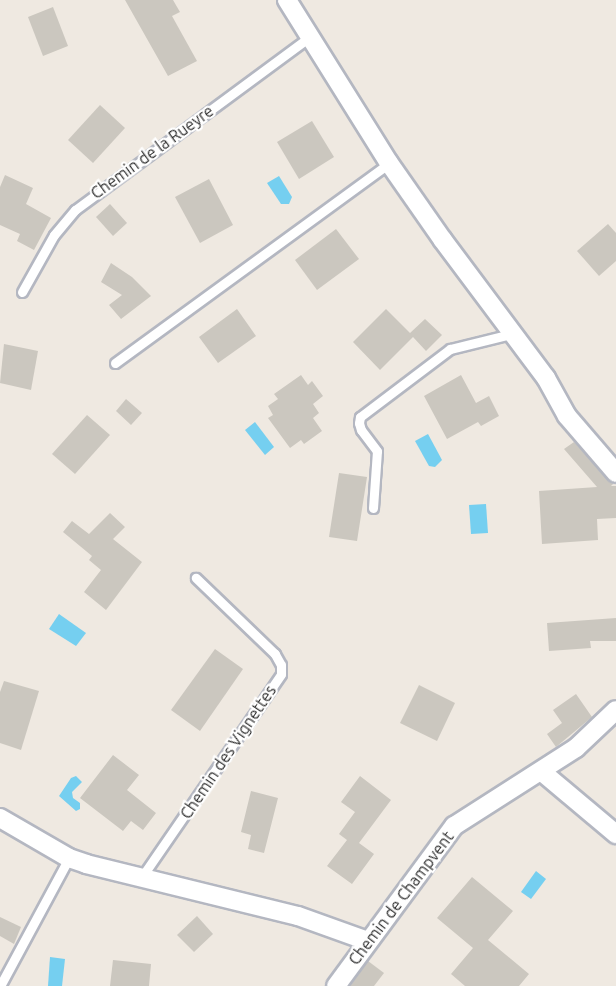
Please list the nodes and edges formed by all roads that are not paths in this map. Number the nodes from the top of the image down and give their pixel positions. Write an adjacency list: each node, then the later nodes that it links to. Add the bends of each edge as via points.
1 (287, 0): 2 (street)
2 (310, 37): 3 (street); 4 (lane, Chemin de la Rueyre, via 75,210 54,235)
3 (389, 163): 5 (street); 6 (lane)
4 (22, 292)
5 (512, 334): 7 (street, via 546,378 567,416); 8 (lane, via 450,349 360,417 361,430 377,451)
6 (115, 363)
7 (616, 473)
8 (373, 508)
9 (196, 578): 15 (lane, Chemin des Vignettes, via 275,654 281,674)
10 (616, 710): 11 (street, Chemin de Champvent, via 576,748)
11 (542, 771): 13 (street); 16 (street, Chemin de Champvent, via 454,826)
12 (0, 818): 14 (street)
13 (616, 834)
14 (69, 858): 15 (street); 17 (lane)
15 (141, 878): 16 (street, via 298,916)
16 (368, 941): 18 (street, Chemin de Champvent)
17 (0, 986)
18 (336, 986)

